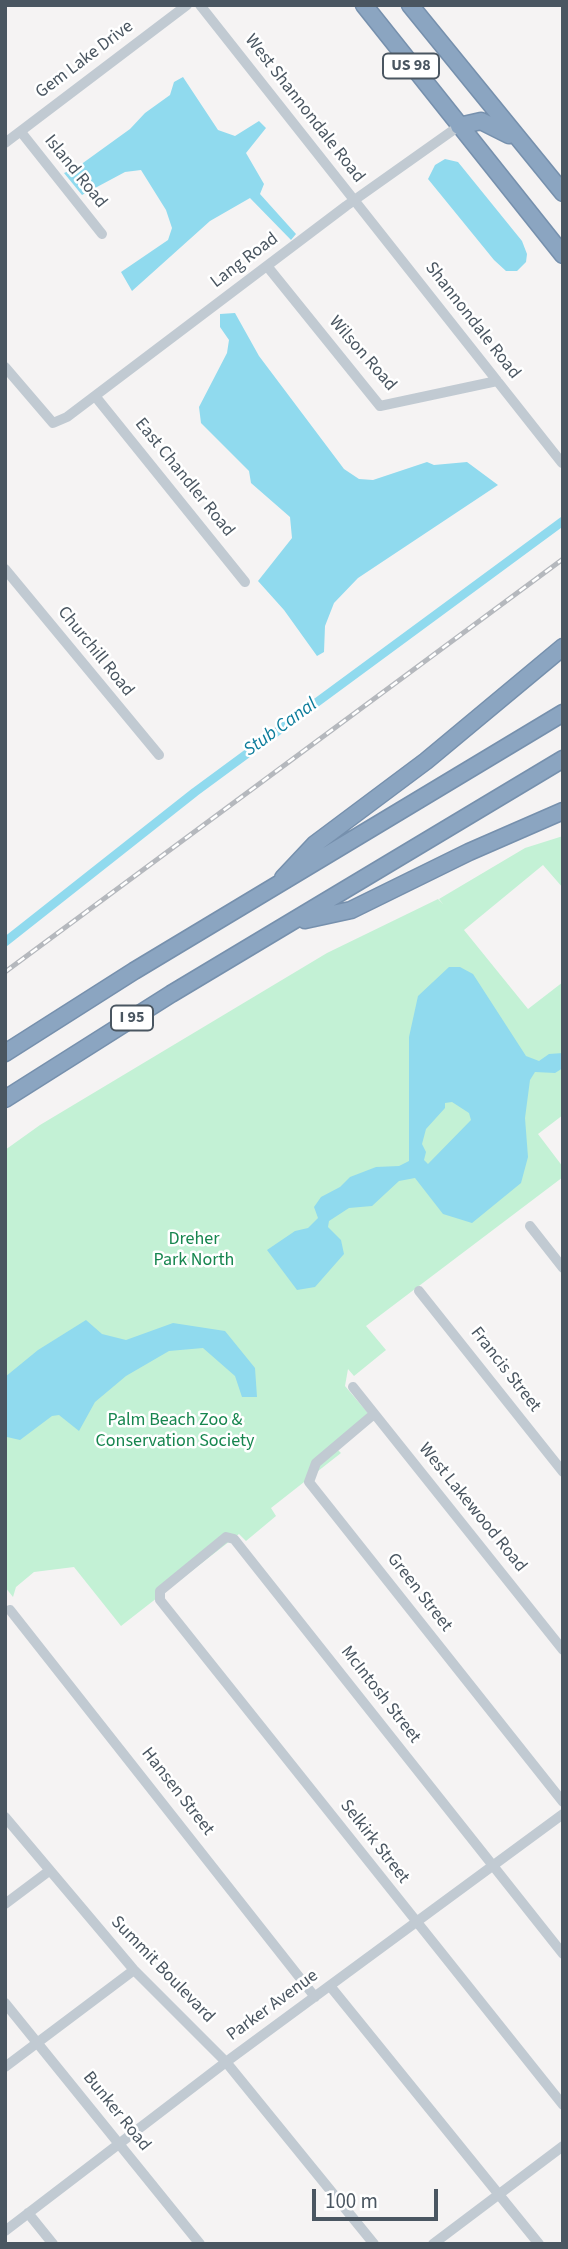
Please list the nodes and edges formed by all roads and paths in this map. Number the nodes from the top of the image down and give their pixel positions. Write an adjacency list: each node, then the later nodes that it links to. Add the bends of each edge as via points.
1 (187, 5): 6 (street, Gem Lake Drive)
2 (200, 5): 10 (street, West Shannondale Road)
3 (363, 5): 5 (highway, US 98)
4 (410, 5): 7 (highway, US 98)
5 (458, 126): 7 (highway, via 481,121); 10 (street, Lang Road); 12 (highway, US 98)
6 (21, 132): 8 (street, Gem Lake Drive); 11 (street, Island Road)
7 (520, 141): 9 (highway, US 98)
8 (5, 143)
9 (563, 193)
10 (354, 201): 13 (street, Lang Road); 15 (street, Shannondale Road)
11 (102, 234)
12 (563, 256)
13 (267, 266): 15 (street, Wilson Road, via 380,406); 16 (street, Lang Road)
14 (5, 367): 16 (street, Lang Road, via 53,423)
15 (497, 381): 17 (street, Shannondale Road)
16 (95, 396): 19 (street, East Chandler Road)
17 (562, 463)
18 (5, 569): 22 (street, Churchill Road)
19 (245, 582)
20 (563, 647): 25 (highway, via 426,761 314,844)
21 (563, 713): 25 (highway, I 95)
22 (159, 755)
23 (563, 759): 26 (highway, I 95)
24 (563, 811): 26 (highway, via 352,910)
25 (272, 890): 27 (highway, I 95)
26 (292, 922): 28 (highway, I 95)
27 (5, 1053)
28 (5, 1099)
29 (530, 1226): 30 (street)
30 (563, 1268)
31 (419, 1291): 34 (street, Francis Street)
32 (353, 1387): 33 (street, West Lakewood Road)
33 (374, 1414): 37 (street, West Lakewood Road); 38 (street, Green Street, via 316,1463 309,1482)
34 (563, 1472)
35 (160, 1600): 41 (street, McIntosh Street, via 160,1591 226,1537 234,1539); 44 (street, Selkirk Street)
36 (10, 1610): 48 (street, Hansen Street)
37 (563, 1650)
38 (563, 1802)
39 (563, 1814): 41 (street, Parker Avenue)
40 (5, 1817): 42 (street, Summit Boulevard)
41 (491, 1866): 44 (street, Parker Avenue); 45 (street, McIntosh Street)
42 (50, 1871): 43 (street); 46 (street, Summit Boulevard)
43 (5, 1905)
44 (416, 1924): 47 (street, Parker Avenue); 53 (street, Selkirk Street)
45 (563, 1954)
46 (134, 1970): 50 (street); 51 (street, Summit Boulevard)
47 (330, 1986): 48 (street, Parker Avenue); 56 (street)
48 (315, 1997): 51 (street, Parker Avenue)
49 (5, 2003): 50 (street, Bunker Road)
50 (38, 2043): 52 (street); 54 (street, Bunker Road)
51 (226, 2062): 54 (street, Parker Avenue); 61 (street, Summit Boulevard)
52 (5, 2067)
53 (563, 2105)
54 (120, 2145): 57 (street, Parker Avenue); 60 (street, Bunker Road)
55 (563, 2146): 56 (street)
56 (499, 2194): 62 (street); 63 (street)
57 (28, 2213): 58 (street, Parker Avenue); 59 (street)
58 (5, 2231)
59 (53, 2244)
60 (200, 2244)
61 (374, 2244)
62 (433, 2244)
63 (539, 2244)

